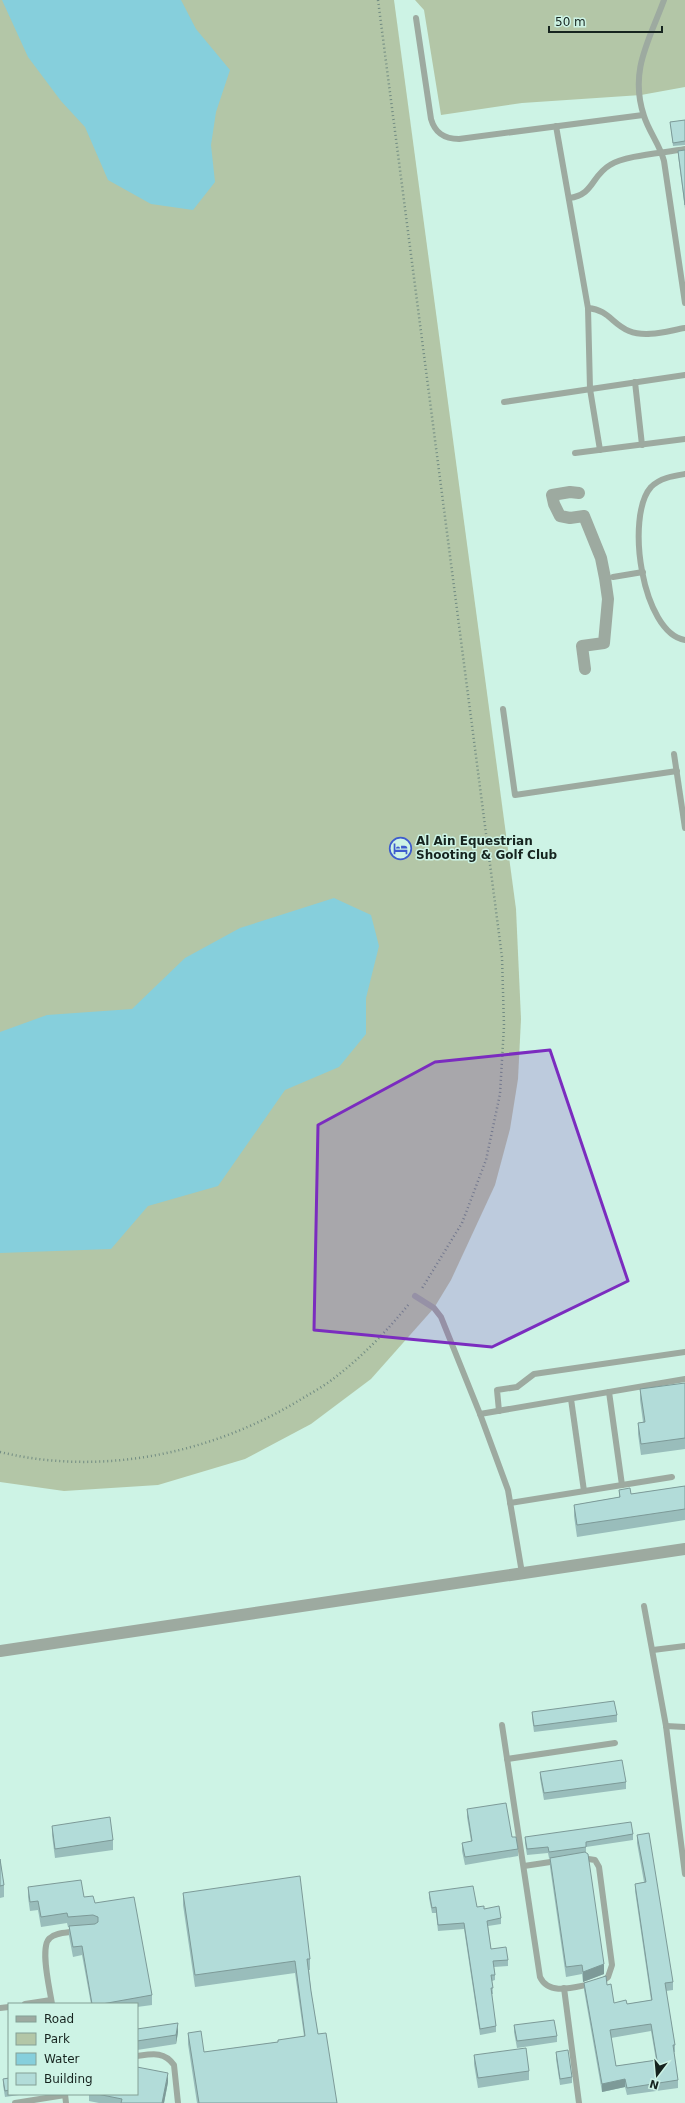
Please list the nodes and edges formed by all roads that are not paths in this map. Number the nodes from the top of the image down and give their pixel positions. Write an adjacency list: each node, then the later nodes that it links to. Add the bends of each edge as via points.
1 (664, 0): 3 (lane, via 638,74)
2 (416, 18): 4 (lane, via 431,119 437,132 450,139 459,139)
3 (643, 115): 4 (lane); 6 (lane)
4 (556, 126): 7 (lane)
5 (685, 149): 6 (lane)
6 (662, 153): 7 (lane, via 622,160 611,165 602,171 585,194); 8 (lane)
7 (569, 198): 9 (lane)
8 (685, 304)
9 (588, 308): 10 (lane, via 603,311 621,327 638,333); 13 (lane)
10 (685, 328)
11 (685, 375): 12 (lane)
12 (635, 382): 13 (lane); 16 (lane)
13 (590, 389): 14 (lane); 17 (lane)
14 (504, 402)
15 (685, 439): 16 (lane)
16 (642, 445): 17 (lane)
17 (600, 450): 18 (lane)
18 (575, 453)
19 (685, 474): 21 (lane, via 660,480 645,496 640,531)
20 (579, 494): 22 (street, via 570,492 552,495 560,516 584,516 601,558)
21 (643, 572): 22 (lane); 23 (lane, via 649,598 660,622 673,636)
22 (605, 578): 24 (street, via 608,599 604,643 582,646)
23 (685, 640)
24 (585, 669)
25 (503, 709): 27 (lane, via 515,795)
26 (674, 754): 27 (lane)
27 (677, 771): 28 (lane)
28 (685, 828)
29 (415, 1296): 35 (lane, via 434,1308 441,1317)
30 (685, 1352): 34 (lane, via 534,1374 517,1387 497,1390)
31 (685, 1379): 32 (lane)
32 (609, 1392): 33 (lane); 37 (lane)
33 (571, 1399): 34 (lane); 38 (lane)
34 (499, 1411): 35 (lane)
35 (480, 1414): 39 (lane)
36 (672, 1477): 37 (lane)
37 (622, 1485): 38 (lane)
38 (584, 1491): 39 (lane)
39 (510, 1502): 41 (lane)
40 (685, 1549): 41 (street)
41 (522, 1573): 45 (street)
42 (644, 1606): 44 (lane)
43 (685, 1646): 44 (lane)
44 (653, 1650): 47 (lane)
45 (0, 1651)
46 (502, 1725): 50 (lane)
47 (666, 1726): 48 (lane); 54 (lane)
48 (685, 1727)
49 (616, 1743): 50 (lane)
50 (507, 1759): 53 (lane)
51 (578, 1858): 56 (lane, via 595,1860 599,1868 612,1965 608,1977 600,1983)
52 (562, 1860): 53 (lane)
53 (524, 1866): 56 (lane, via 540,1977 550,1987)
54 (685, 1874)
55 (87, 1930): 57 (lane, via 53,1936 46,1943)
56 (564, 1988): 63 (lane)
57 (52, 2002): 58 (lane)
58 (38, 2003)
59 (138, 2056): 62 (lane, via 158,2054 170,2060 174,2065)
60 (59, 2095): 61 (lane)
61 (15, 2103)
62 (178, 2103)
63 (579, 2103)

